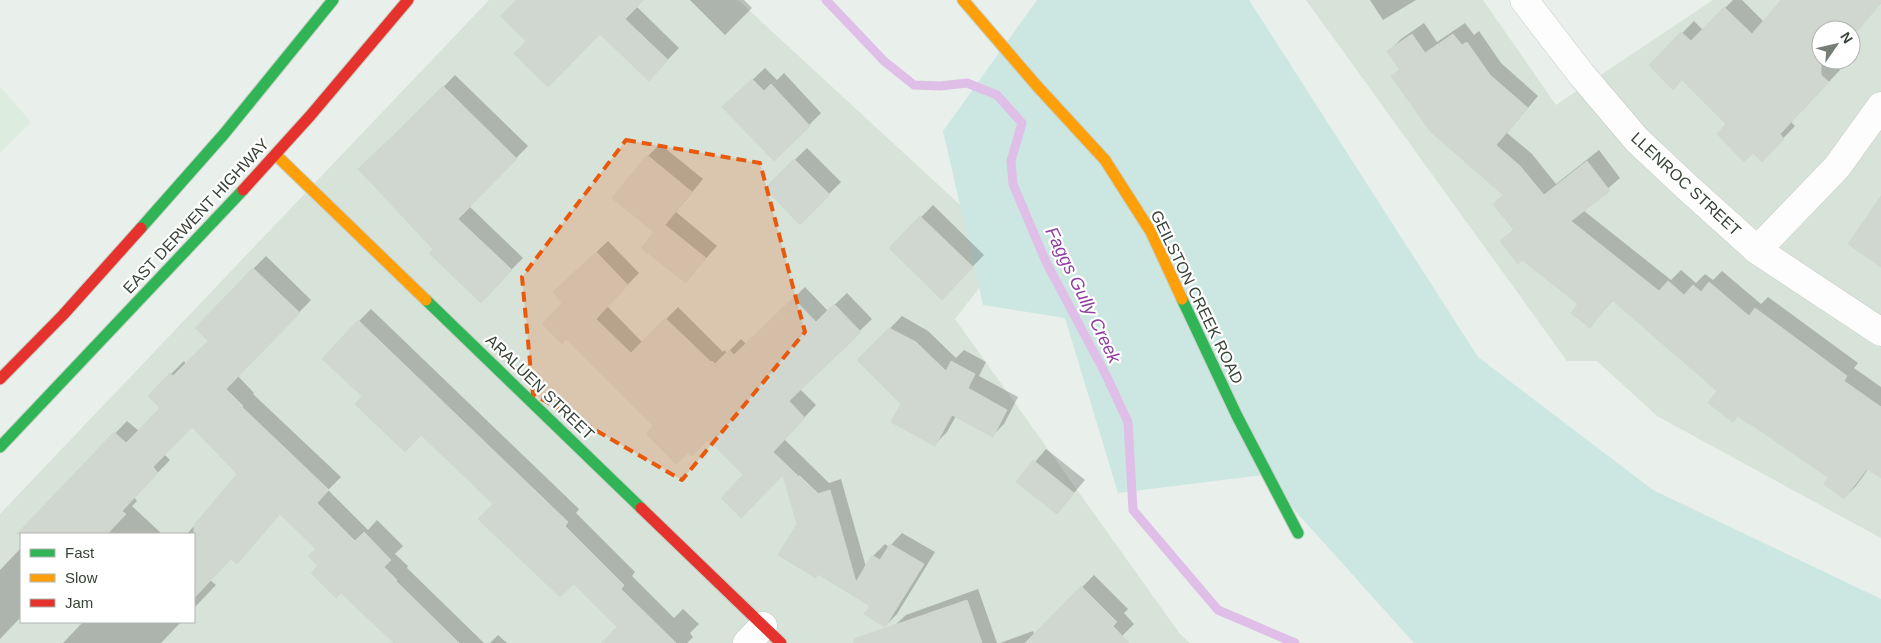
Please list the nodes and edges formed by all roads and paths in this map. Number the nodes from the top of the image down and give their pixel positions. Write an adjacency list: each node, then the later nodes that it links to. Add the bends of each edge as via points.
1 (333, 0): 9 (street, EAST DERWENT HIGHWAY, via 224,134 63,315)
2 (408, 0): 6 (street, EAST DERWENT HIGHWAY)
3 (963, 0): 11 (street, GEILSTON CREEK ROAD, via 1105,160 1151,232 1237,416)
4 (1524, 0): 7 (street, LLENROC STREET, via 1637,140)
5 (1881, 106): 7 (street, via 1837,167)
6 (276, 155): 10 (street, EAST DERWENT HIGHWAY); 12 (street, ARALUEN STREET)
7 (1758, 250): 8 (street, LLENROC STREET)
8 (1881, 332)
9 (0, 379)
10 (0, 447)
11 (1298, 533)
12 (764, 637)

